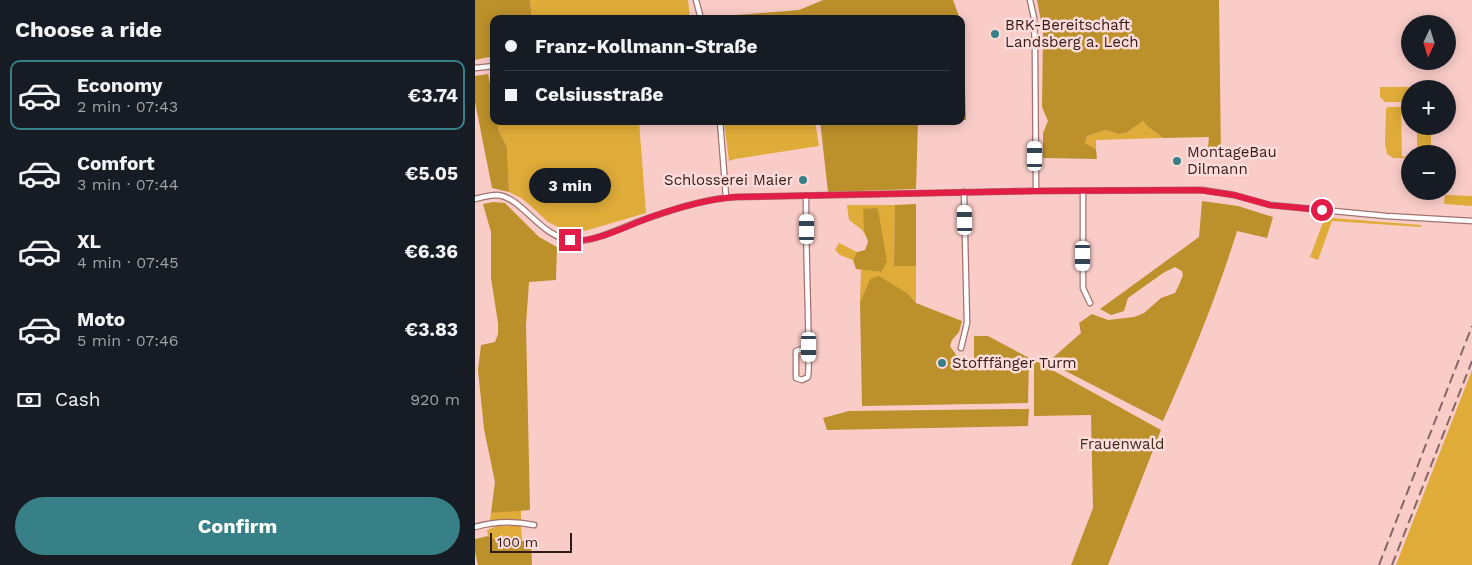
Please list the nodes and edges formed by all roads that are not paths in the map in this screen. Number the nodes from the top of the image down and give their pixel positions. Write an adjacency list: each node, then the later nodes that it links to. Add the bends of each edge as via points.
1 (696, 0): 3 (street)
2 (1030, 0): 7 (street, via 1034,18)
3 (700, 15)
4 (490, 66): 5 (street)
5 (475, 68)
6 (720, 125): 11 (street)
7 (1036, 191): 8 (street); 9 (street)
8 (1083, 191): 13 (street, via 1202,190 1283,207); 14 (street, via 1083,288)
9 (964, 192): 10 (street); 16 (street, via 967,323)
10 (806, 196): 11 (street); 15 (street)
11 (726, 197): 12 (street, via 677,208 601,236 577,241 545,229 508,198 494,195)
12 (475, 199)
13 (1472, 221)
14 (1090, 303)
15 (809, 347): 15 (street, via 808,377 802,380 796,378 796,351)
16 (961, 348)
17 (535, 525): 18 (street, via 521,522)
18 (475, 527)

